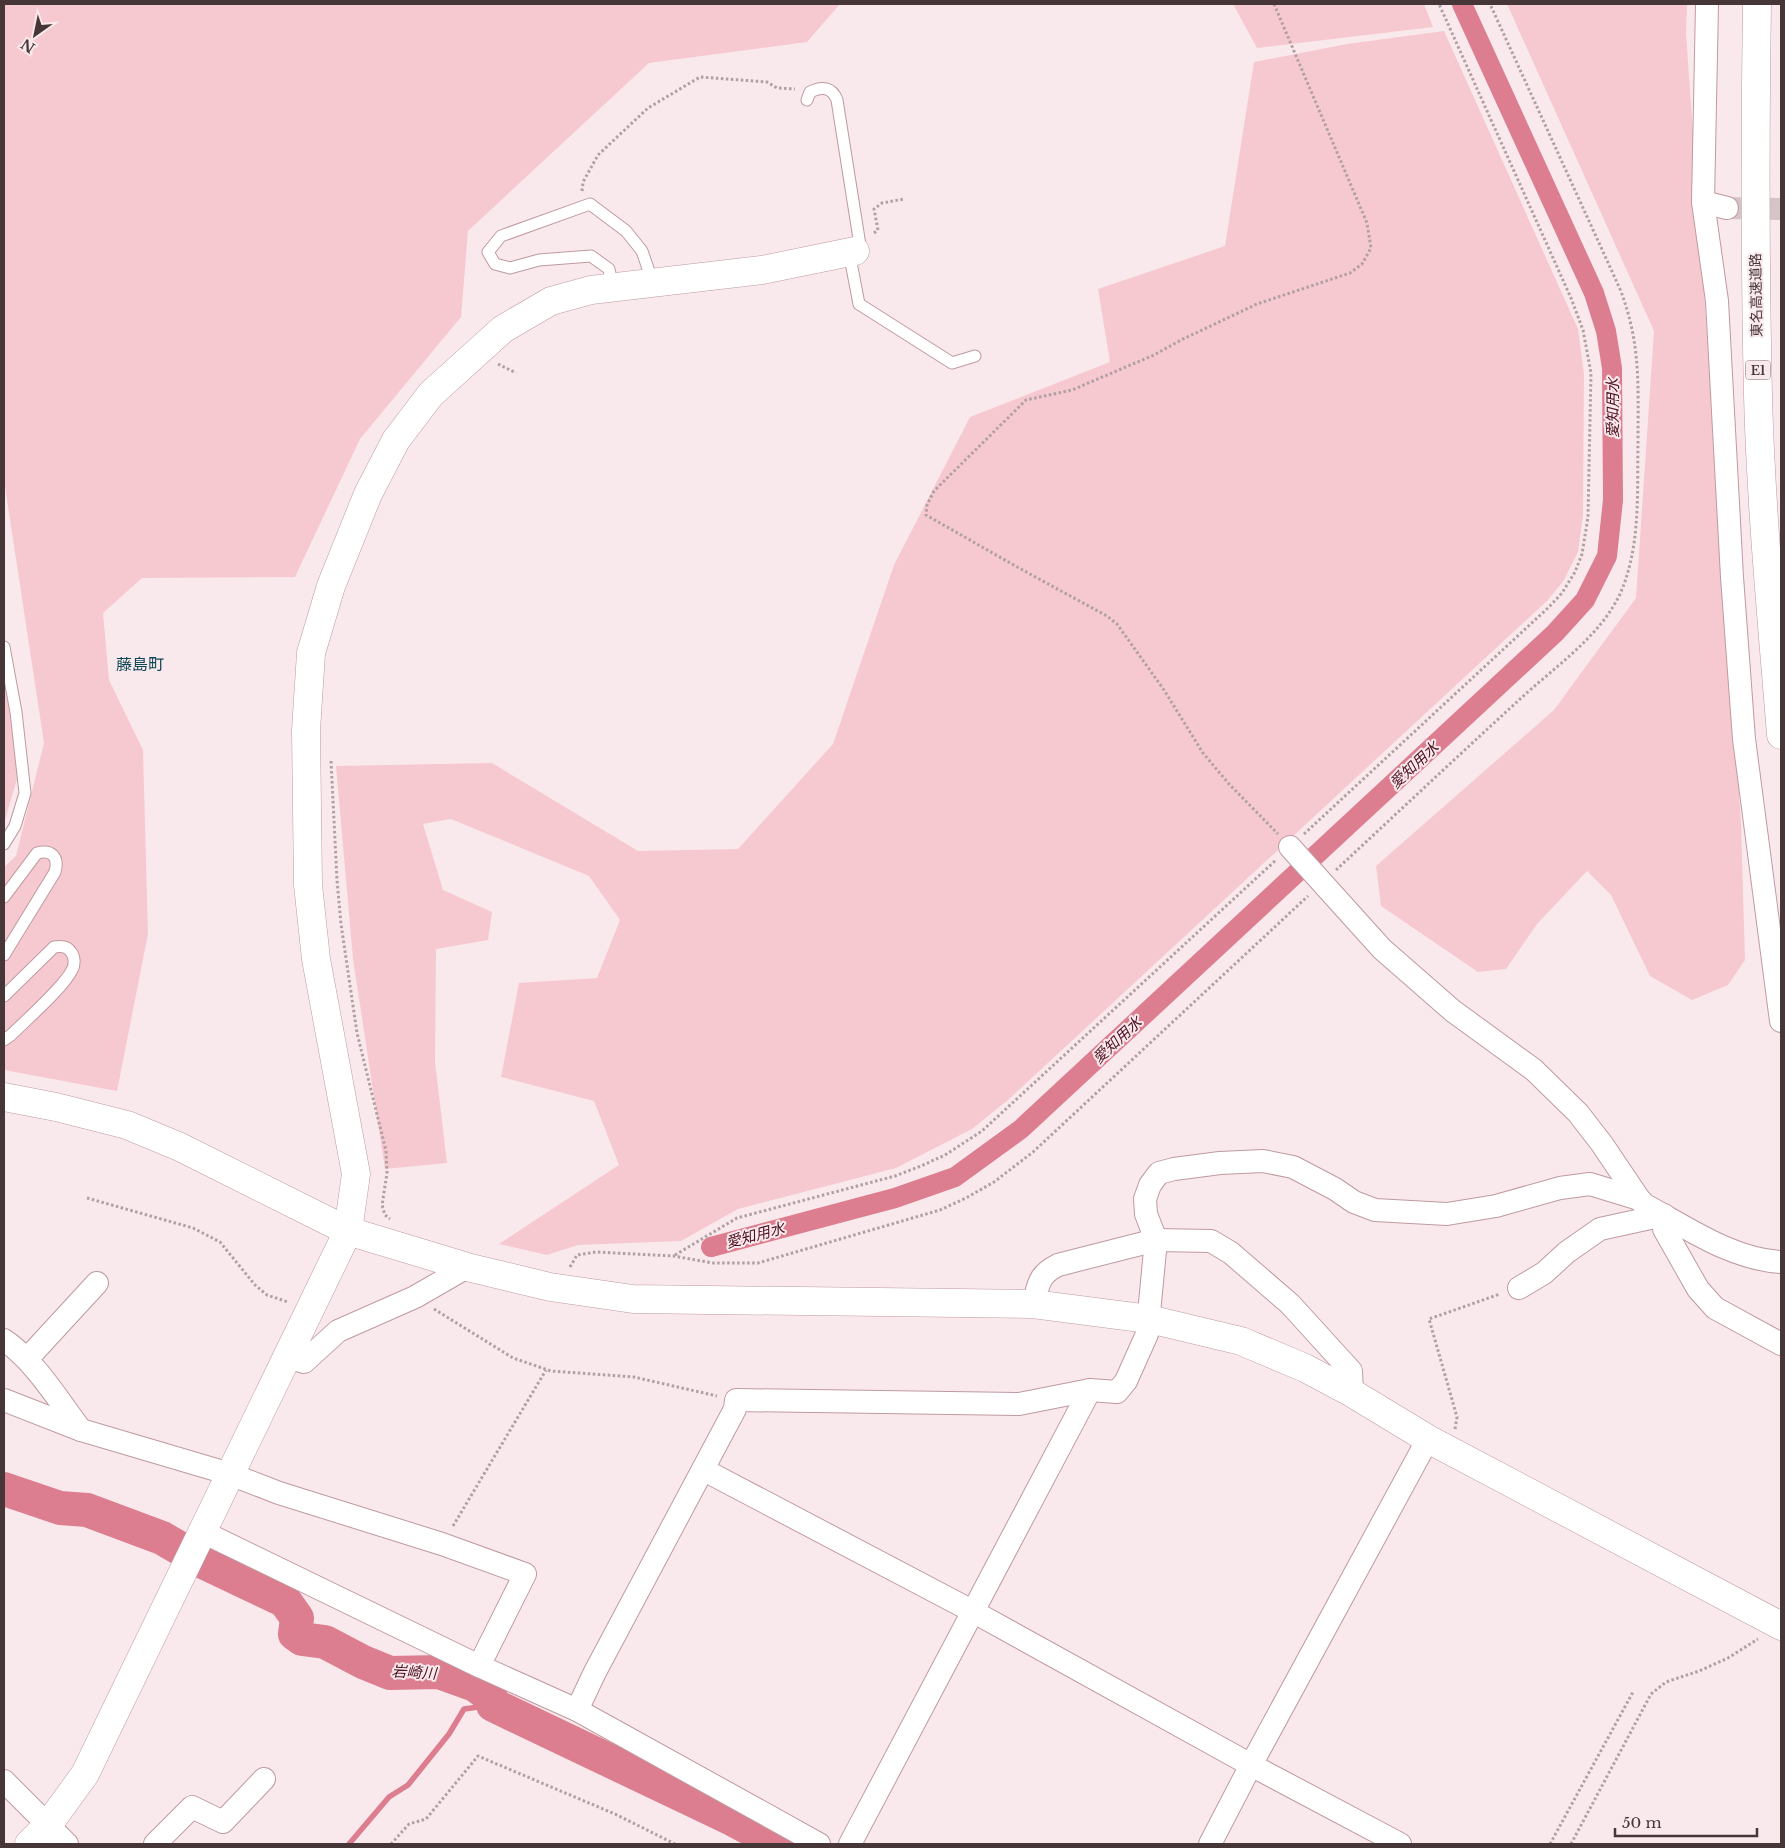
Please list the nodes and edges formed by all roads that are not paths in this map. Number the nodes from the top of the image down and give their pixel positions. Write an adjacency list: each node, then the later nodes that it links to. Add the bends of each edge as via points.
1 (1708, 4): 4 (street)
2 (1757, 4): 11 (main road, 東名高速道路 / E1, via 1754,188 1758,398)
3 (807, 100): 6 (lane, via 810,92 819,87 828,88 837,100)
4 (1703, 202): 5 (street); 17 (street, via 1717,301 1744,740)
5 (1727, 208)
6 (855, 249): 7 (main road, via 762,270); 9 (lane, via 859,304 952,362)
7 (654, 283): 8 (main road); 8 (lane, via 642,251 626,231 590,204 501,236 488,252 495,264 510,268 539,260 591,256 609,269)
8 (613, 288): 22 (main road, via 591,290 551,302 504,330 432,394 396,440 368,494 331,586 311,653 306,730 308,885 316,959 356,1174)
9 (975, 356)
10 (4, 647): 12 (lane, via 16,712 25,793 16,826)
11 (1781, 735)
12 (4, 844)
13 (1290, 847): 20 (street, via 1382,948 1453,1011 1534,1070 1578,1113)
14 (4, 897): 15 (lane, via 37,853 45,851 55,858 55,872)
15 (4, 955)
16 (4, 996): 18 (lane, via 54,947 70,950 74,964 65,981)
17 (1781, 1020)
18 (4, 1040)
19 (4, 1097): 22 (main road, via 127,1125 180,1147)
20 (1639, 1199): 21 (street); 23 (street, via 1590,1184 1447,1214 1375,1210 1293,1168 1263,1161 1220,1163 1159,1173 1150,1184 1145,1199 1146,1214)
21 (1664, 1215): 24 (street, via 1721,1247 1763,1261); 27 (street, via 1600,1229 1544,1273); 31 (street, via 1664,1229 1703,1295 1715,1308)
22 (348, 1231): 25 (main road); 32 (main road)
23 (1156, 1240): 28 (street, via 1058,1265 1040,1278); 29 (street); 35 (street, via 1211,1242 1231,1253 1290,1304 1351,1372)
24 (1781, 1262)
25 (467, 1266): 28 (main road, via 550,1287 633,1299); 32 (street, via 415,1297 338,1331 304,1362)
26 (97, 1283): 33 (street)
27 (1519, 1288)
28 (1034, 1304): 29 (main road)
29 (1149, 1319): 34 (street, via 1147,1334 1126,1381 1117,1392); 35 (main road, via 1241,1341)
30 (4, 1340): 33 (street)
31 (1781, 1344)
32 (287, 1357): 40 (main road)
33 (27, 1359): 37 (street)
34 (1090, 1390): 39 (street, via 1019,1404 736,1400 735,1409); 42 (street)
35 (1352, 1392): 38 (main road)
36 (4, 1400): 37 (street)
37 (81, 1430): 40 (street)
38 (1428, 1439): 43 (main road); 46 (street)
39 (704, 1470): 42 (street); 45 (street)
40 (230, 1474): 41 (main road); 44 (street, via 279,1494 442,1544 524,1574)
41 (201, 1534): 44 (street); 49 (main road, via 85,1774)
42 (974, 1612): 46 (street); 54 (street)
43 (1778, 1624)
44 (479, 1666): 45 (street)
45 (577, 1710): 53 (street)
46 (1251, 1765): 55 (street); 56 (street)
47 (264, 1779): 52 (street, via 223,1822 192,1807)
48 (4, 1781): 49 (street)
49 (48, 1825): 50 (main road); 51 (street)
50 (29, 1844)
51 (67, 1844)
52 (155, 1844)
53 (818, 1844)
54 (850, 1844)
55 (1210, 1844)
56 (1400, 1844)

